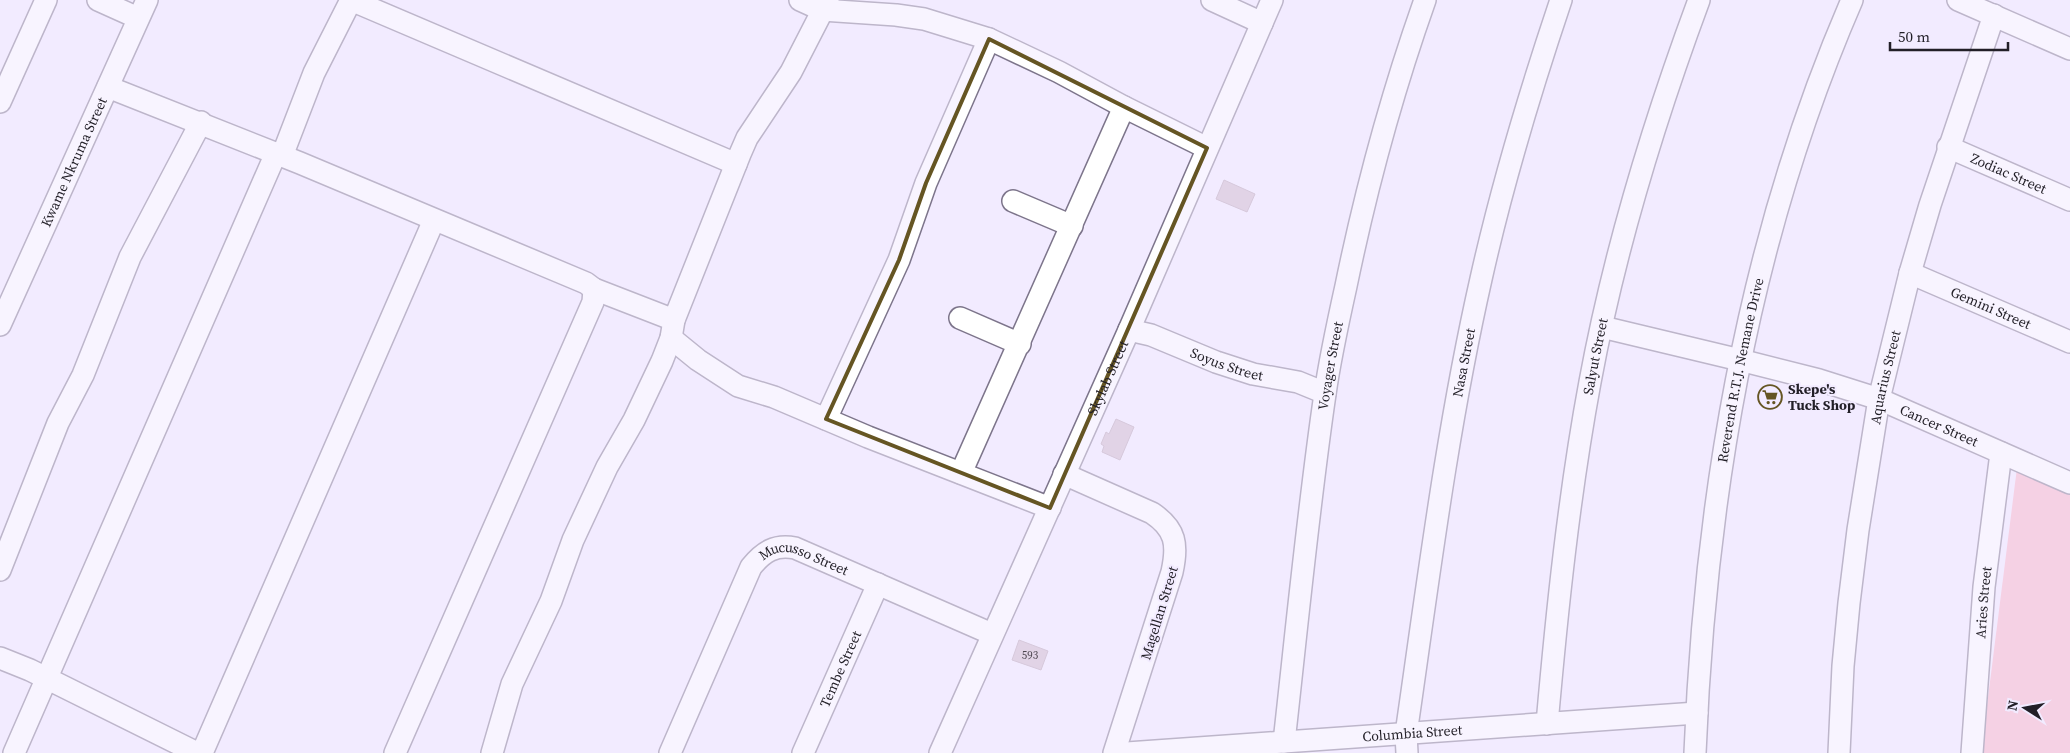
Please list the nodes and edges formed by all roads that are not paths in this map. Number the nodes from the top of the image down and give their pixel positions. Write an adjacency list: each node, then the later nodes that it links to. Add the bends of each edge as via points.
1 (46, 0): 18 (street)
2 (98, 0): 13 (street)
3 (351, 0): 25 (street, via 314,73); 26 (street)
4 (800, 0): 12 (street)
5 (1212, 0): 15 (street)
6 (1272, 0): 15 (street, Skylab Street)
7 (1425, 0): 41 (street, Voyager Street, via 1408,47 1368,189)
8 (1561, 0): 57 (street, Nasa Street, via 1500,196 1462,370)
9 (1699, 0): 35 (street, Salyut Street, via 1639,181)
10 (1852, 0): 40 (street, Reverend R.T.J. Nemane Drive, via 1796,144)
11 (1958, 0): 14 (street)
12 (825, 5): 16 (street, via 924,19); 26 (street, via 791,72 747,138)
13 (142, 9): 19 (street, Kwame Nkruma Street)
14 (1994, 15): 17 (street); 23 (street, Aquarius Street)
15 (1262, 23): 24 (street, Skylab Street)
16 (989, 39): 21 (street); 43 (street, via 929,176 898,260)
17 (2070, 49)
18 (4, 80): 20 (street)
19 (108, 87): 22 (street); 34 (street, Kwame Nkruma Street)
20 (0, 102)
21 (1124, 107): 24 (street); 30 (street)
22 (201, 122): 25 (street); 49 (street, via 130,257 83,375 58,423)
23 (1948, 147): 27 (street, Zodiac Street); 31 (street, Aquarius Street)
24 (1207, 148): 37 (street, Skylab Street)
25 (279, 155): 29 (street); 53 (street)
26 (736, 164): 36 (street)
27 (2070, 200)
28 (1013, 201): 30 (street)
29 (434, 220): 32 (street); 60 (street)
30 (1072, 226): 39 (street)
31 (1910, 273): 38 (street, Gemini Street); 42 (street, Aquarius Street)
32 (594, 289): 36 (street); 61 (street, via 593,302)
33 (960, 318): 39 (street)
34 (0, 325)
35 (1602, 327): 40 (street, Cancer Street); 55 (street, Salyut Street, via 1568,528)
36 (673, 329): 43 (street, via 698,360 738,386); 62 (street, via 639,409 577,529 551,601 512,684)
37 (1129, 330): 41 (street, Soyus Street, via 1151,335 1253,374 1298,382); 46 (street, Skylab Street)
38 (2070, 342)
39 (1020, 344): 45 (street)
40 (1740, 360): 42 (street, Cancer Street); 54 (street, Reverend R.T.J. Nemane Drive, via 1717,493)
41 (1325, 393): 56 (street, Voyager Street)
42 (1879, 399): 44 (street, Cancer Street); 69 (street, Aquarius Street, via 1849,603)
43 (826, 419): 45 (street)
44 (2001, 453): 47 (street, Cancer Street); 70 (street, Aries Street, via 1984,587)
45 (961, 474): 48 (street)
46 (1064, 474): 48 (street, Skylab Street); 66 (street, Magellan Street, via 1152,513 1170,530 1174,540 1176,556 1172,572)
47 (2070, 483)
48 (1050, 508): 51 (street, Skylab Street)
49 (0, 570)
50 (878, 584): 51 (street, Mucusso Street); 63 (street, Mucusso Street, via 795,548 776,548 759,557 751,567); 64 (street, Tembe Street)
51 (992, 634): 65 (street, Skylab Street)
52 (0, 658): 53 (street)
53 (46, 678): 58 (street); 59 (street)
54 (1697, 713): 55 (street, Columbia Street); 68 (street, Reverend R.T.J. Nemane Drive)
55 (1547, 724): 57 (street, Columbia Street)
56 (1284, 742): 57 (street, Columbia Street); 67 (street, Columbia Street)
57 (1406, 743)
58 (14, 753)
59 (197, 753)
60 (202, 753)
61 (395, 753)
62 (492, 753)
63 (670, 753)
64 (804, 753)
65 (940, 753)
66 (1114, 753)
67 (1127, 753)
68 (1695, 753)
69 (1839, 753)
70 (1972, 753)

